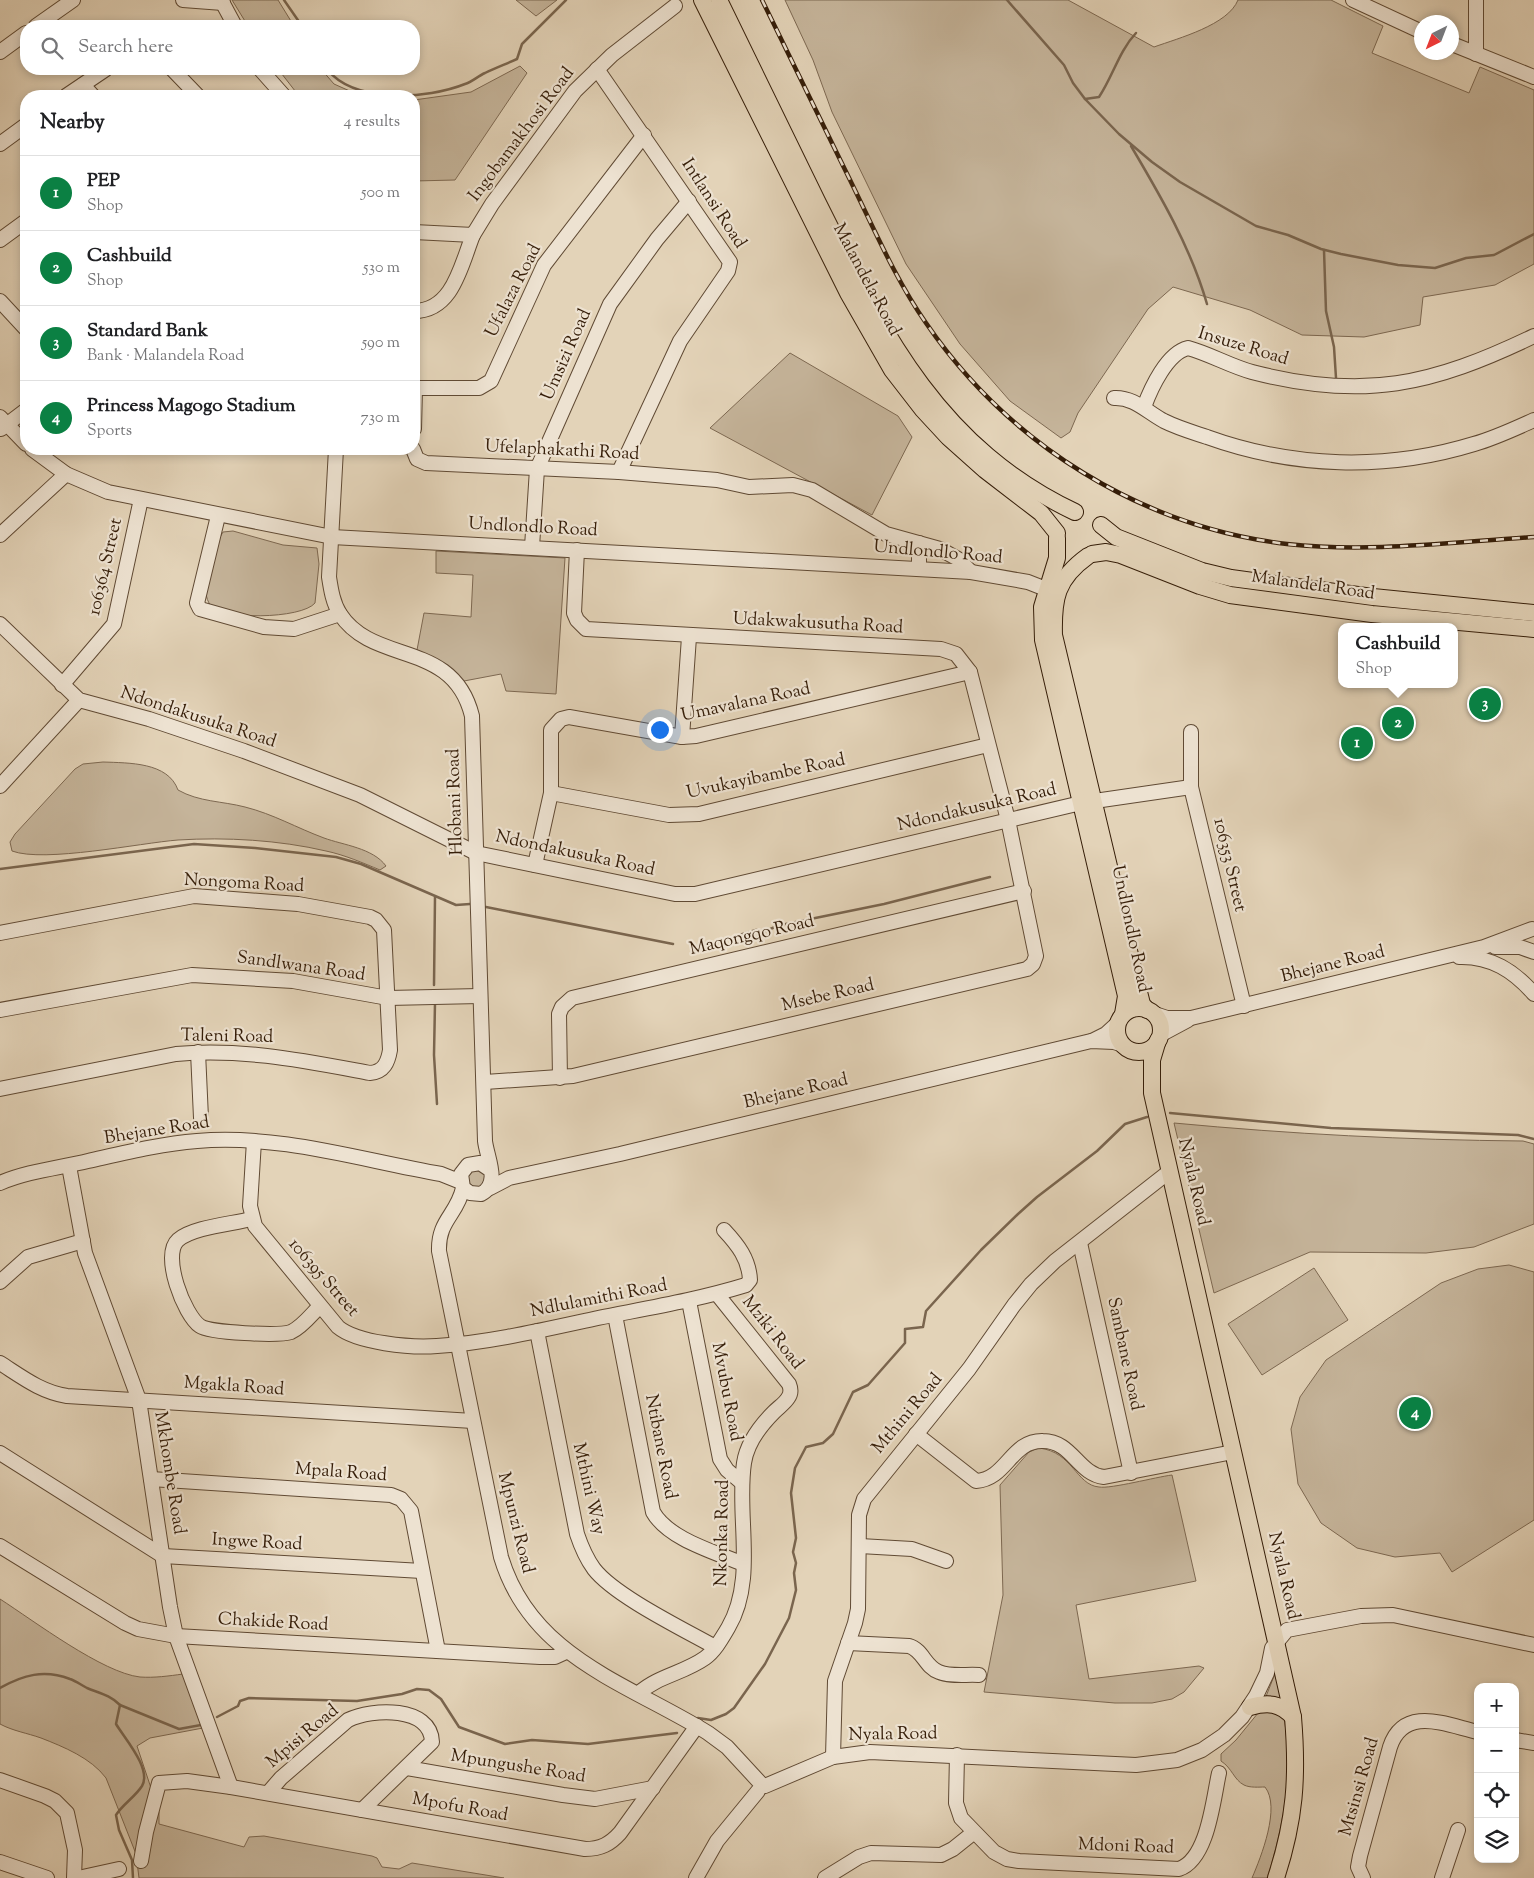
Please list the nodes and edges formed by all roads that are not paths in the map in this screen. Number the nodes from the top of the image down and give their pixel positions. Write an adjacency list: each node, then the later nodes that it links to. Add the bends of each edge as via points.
1 (73, 0): 9 (street)
2 (183, 0): 7 (street)
3 (702, 0): 56 (main road, Malandela Road, via 851,300 892,370 948,437 1040,513)
4 (719, 0): 52 (main road, Malandela Road, via 857,281 910,370 956,425 988,456 1034,490)
5 (1354, 0): 11 (street)
6 (1476, 0): 15 (street)
7 (222, 2): 10 (street)
8 (675, 6): 16 (street, Ingobamakhosi Road)
9 (45, 20)
10 (231, 20)
11 (1414, 28)
12 (20, 37): 14 (street)
13 (1459, 47): 15 (street)
14 (0, 52)
15 (1476, 54): 20 (street)
16 (597, 69): 27 (street, Intlansi Road); 32 (street, Ingobamakhosi Road, via 557,115)
17 (97, 75): 21 (street)
18 (178, 75): 24 (street)
19 (265, 75): 25 (street)
20 (1534, 77)
21 (83, 85): 22 (street); 23 (street)
22 (75, 90)
23 (88, 90)
24 (192, 90)
25 (279, 90)
26 (20, 129): 28 (street)
27 (644, 135): 29 (street, Intlansi Road); 38 (street, Ufalaza Road, via 544,265 491,381 479,388)
28 (0, 144)
29 (689, 201): 48 (street, Umsizi Road, via 657,238 610,304); 49 (street, Intlansi Road, via 728,257 730,266 680,342)
30 (20, 225): 33 (street)
31 (420, 232): 32 (street)
32 (473, 235): 35 (street, Ingobamakhosi Road, via 448,295 437,306)
33 (0, 240)
34 (0, 300): 36 (street)
35 (420, 310)
36 (20, 319)
37 (1534, 336): 40 (street, Insuze Road, via 1448,373 1394,384 1349,387 1291,381 1250,371 1188,348 1180,350 1172,358)
38 (420, 388)
39 (1114, 398): 40 (street)
40 (1144, 407): 42 (street, via 1177,427 1231,446 1302,461 1338,464 1388,462 1454,450)
41 (20, 414): 43 (street)
42 (1534, 420)
43 (2, 424): 44 (street)
44 (20, 439)
45 (40, 455): 50 (street, Undlondlo Road)
46 (336, 455): 57 (street, Hlobani Road)
47 (415, 455): 48 (street, Ufelaphakathi Road, via 426,463)
48 (537, 469): 49 (street, Ufelaphakathi Road); 59 (street, Umsizi Road)
49 (619, 472): 58 (street, Ufelaphakathi Road, via 717,480 749,487 783,484 812,490 873,528)
50 (66, 474): 51 (street, Undlondlo Road, via 108,492); 55 (street)
51 (141, 499): 53 (street, Undlondlo Road); 71 (street, 106364 Street, via 114,624)
52 (1075, 512): 54 (main road, via 1088,512); 56 (main road, via 1065,517)
53 (218, 516): 57 (street, Undlondlo Road); 66 (street, via 197,602 200,609 264,626 294,629)
54 (1101, 525): 61 (main road, via 1102,541); 65 (main road, Malandela Road, via 1116,537 1202,571 1230,578 1373,597)
55 (0, 535)
56 (1057, 535): 61 (main road, via 1061,547 1068,554 1078,557); 64 (main road, Undlondlo Road)
57 (332, 537): 59 (street, Undlondlo Road); 66 (street, Hlobani Road, via 329,577 332,596)
58 (919, 543): 62 (street); 63 (street, Ufelaphakathi Road, via 958,559)
59 (532, 547): 60 (street, Undlondlo Road)
60 (577, 550): 62 (street, Undlondlo Road); 69 (street, Udakwakusutha Road, via 574,613 586,629)
61 (1090, 555): 64 (main road, Undlondlo Road); 68 (main road, Malandela Road, via 1106,552 1121,555 1230,595 1372,614)
62 (919, 569): 63 (street, Undlondlo Road)
63 (971, 572): 64 (street, Undlondlo Road, via 1028,582)
64 (1052, 591): 79 (main road, Undlondlo Road, via 1054,636)
65 (1534, 613)
66 (340, 614): 81 (street, Hlobani Road, via 361,634 378,644 432,662 449,674 466,696 472,716)
67 (0, 624): 71 (street, Ndondakusuka Road)
68 (1534, 629)
69 (689, 636): 70 (street, Udakwakusutha Road, via 940,649 956,654); 74 (street)
70 (970, 672): 74 (street, Umavalana Road); 75 (street, Udakwakusutha Road)
71 (62, 685): 72 (street, Ndondakusuka Road)
72 (79, 700): 76 (street); 81 (street, Ndondakusuka Road, via 149,719 244,751 360,795)
73 (1191, 732): 77 (street, 106353 Street)
74 (682, 737): 78 (street, Umavalana Road, via 569,717 561,719 551,730)
75 (988, 745): 78 (street, Uvukayibambe Road, via 699,814 669,814); 80 (street, Udakwakusutha Road)
76 (0, 786)
77 (1191, 787): 79 (street, Ndondakusuka Road); 92 (street, 106353 Street)
78 (551, 793): 82 (street, Umavalana Road)
79 (1087, 802): 80 (street, Ndondakusuka Road); 94 (main road, Undlondlo Road, via 1142,1004); 95 (main road, Undlondlo Road, via 1126,996)
80 (1008, 820): 82 (street, Ndondakusuka Road, via 695,894 675,894); 83 (street, Msebe Road)
81 (476, 853): 82 (street, Ndondakusuka Road); 90 (street, Hlobani Road)
82 (535, 865)
83 (1024, 891): 101 (street, Maqongqo Road, via 572,998 559,1014); 101 (street, Msebe Road, via 1036,956 1027,969)
84 (1533, 927): 86 (street, Bhejane Road); 87 (street, via 1530,939)
85 (0, 933): 91 (street, Nongoma Road, via 194,896 298,904 376,920 384,930)
86 (1484, 948): 87 (street, Bhejane Road, via 1520,947); 88 (street, Bhejane Road)
87 (1534, 951)
88 (1443, 957): 89 (street, via 1468,957 1498,964); 92 (street, Bhejane Road)
89 (1534, 994)
90 (480, 996): 91 (street, Sandlwana Road); 102 (street, Hlobani Road)
91 (388, 998): 93 (street, Sandlwana Road, via 293,981 192,975); 100 (street, Taleni Road, via 390,1050 388,1061 376,1073 264,1054)
92 (1244, 1006): 96 (street, Bhejane Road)
93 (0, 1010)
94 (1150, 1011): 95 (main road, via 1137,1008); 96 (street, Bhejane Road, via 1167,1018); 97 (main road, via 1159,1023)
95 (1120, 1018): 98 (street, Bhejane Road, via 1106,1034); 99 (main road, via 1118,1037)
96 (1191, 1018): 97 (street, Bhejane Road)
97 (1159, 1038): 99 (main road, via 1144,1051); 104 (main road, Nyala Road, via 1152,1060)
98 (1091, 1041): 99 (street, Bhejane Road, via 1114,1042); 112 (street, Bhejane Road)
99 (1125, 1047): 104 (main road, Nyala Road, via 1141,1067)
100 (198, 1052): 103 (street, Taleni Road); 105 (street)
101 (560, 1078): 102 (street, Msebe Road)
102 (484, 1082): 107 (street, Hlobani Road)
103 (0, 1089)
104 (1152, 1092): 110 (main road, Nyala Road)
105 (201, 1118)
106 (254, 1141): 108 (street, Bhejane Road, via 177,1143); 111 (street, Bhejane Road); 116 (street)
107 (484, 1141): 109 (street, Hlobani Road); 111 (street)
108 (69, 1166): 113 (street, Bhejane Road, via 32,1172); 118 (street, Mkhombe Road)
109 (490, 1171): 111 (street, via 480,1163); 112 (street); 114 (street, via 492,1180)
110 (1170, 1171): 119 (street, Mthini Road); 132 (main road, Nyala Road)
111 (464, 1176): 114 (street, via 470,1193); 115 (street, Mpunzi Road)
112 (508, 1178): 114 (street, Bhejane Road)
113 (0, 1183)
114 (484, 1191): 115 (street, Mpunzi Road)
115 (456, 1206): 126 (street, Mpunzi Road, via 442,1227 439,1239)
116 (251, 1219): 123 (street, 106395 Street); 123 (street, via 193,1232 175,1244 171,1264 193,1319 208,1329 282,1333 297,1328)
117 (724, 1230): 121 (street, Ndlulamithi Road, via 742,1250 750,1280 746,1285)
118 (82, 1241): 120 (street, via 28,1257); 129 (street, Mkhombe Road)
119 (1080, 1243): 131 (street, Mthini Road, via 1031,1284 969,1370); 134 (street, Sambane Road)
120 (0, 1282)
121 (717, 1294): 122 (street, Ndlulamithi Road); 128 (street, Mziki Road, via 789,1384)
122 (689, 1301): 124 (street, Ndlulamithi Road); 136 (street, Mvubu Road, via 720,1459)
123 (319, 1307): 126 (street, 106395 Street, via 353,1337 424,1346)
124 (615, 1315): 125 (street, Ndlulamithi Road); 141 (street, Ntibane Road, via 658,1520 676,1534)
125 (537, 1331): 126 (street, Ndlulamithi Road); 147 (street, Mthini Way, via 577,1534 586,1558 615,1588)
126 (458, 1343): 130 (street, Mpunzi Road)
127 (0, 1363): 129 (street, Mgakla Road, via 34,1385 56,1394)
128 (788, 1398): 136 (street, Nkonka Road, via 761,1426 751,1442)
129 (139, 1400): 130 (street, Mgakla Road); 135 (street, Mkhombe Road)
130 (473, 1422): 149 (street, Mpunzi Road, via 507,1576 527,1612)
131 (916, 1434): 134 (street, via 976,1481 996,1475 1020,1447 1042,1441 1064,1446 1089,1473 1096,1476); 138 (street, Mthini Road, via 864,1499 859,1515)
132 (1234, 1452): 134 (street); 144 (main road, Nyala Road)
133 (0, 1453): 139 (street, Ingwe Road)
134 (1131, 1472)
135 (151, 1479): 139 (street, Mkhombe Road); 142 (street, Mpala Road, via 396,1496 411,1511)
136 (741, 1482): 141 (street, Nkonka Road)
137 (0, 1546): 143 (street, Chakide Road, via 125,1623 138,1629)
138 (860, 1546): 140 (street, via 912,1549); 145 (street, Mthini Road, via 858,1609)
139 (163, 1556): 142 (street, Ingwe Road); 143 (street, Mkhombe Road)
140 (946, 1561)
141 (743, 1564): 147 (street, Nkonka Road, via 737,1607)
142 (422, 1571): 148 (street, Mpala Road)
143 (176, 1636): 148 (street, Chakide Road); 163 (street, Mkhombe Road)
144 (1277, 1640): 146 (street, via 1287,1630 1361,1616 1393,1615); 152 (street, Nyala Road, via 1262,1685); 153 (main road)
145 (848, 1643): 150 (street, via 909,1646 939,1672); 159 (street, Mthini Road, via 834,1681)
146 (1534, 1645)
147 (715, 1647): 151 (street, Nkonka Road, via 705,1658 654,1682)
148 (438, 1650): 149 (street, Chakide Road, via 540,1657 555,1657)
149 (566, 1652): 151 (street, Mpunzi Road)
150 (979, 1675)
151 (639, 1694): 154 (street, Mpunzi Road)
152 (1250, 1707): 153 (main road, via 1273,1704); 158 (street, Nyala Road, via 1213,1743 1189,1756 1163,1763 1136,1766)
153 (1293, 1717): 178 (main road, via 1296,1786 1285,1850)
154 (697, 1726): 164 (street, Mpofu Road); 165 (street, Mpunzi Road, via 727,1747)
155 (1474, 1731): 179 (street, Mtsinsi Road, via 1422,1721 1406,1725 1396,1734 1360,1856 1358,1867)
156 (1519, 1741): 157 (street)
157 (1534, 1744)
158 (957, 1755): 159 (street, Nyala Road, via 891,1752); 169 (street, Mdoni Road, via 956,1803 961,1818)
159 (833, 1758): 165 (street, Nyala Road)
160 (407, 1768): 164 (street, Mpungushe Road, via 595,1799); 166 (street, Mpisi Road, via 432,1742 428,1728 413,1716 358,1715 336,1729); 167 (street, Mpisi Road)
161 (1219, 1773): 169 (street, Mdoni Road, via 1200,1849 1194,1861 1179,1869 1007,1859)
162 (0, 1780): 174 (street, via 45,1796 67,1812 76,1855)
163 (231, 1787): 166 (street, Mpofu Road); 170 (street, Mpofu Road, via 187,1781 159,1783)
164 (653, 1788): 167 (street, Mpofu Road, via 613,1841 593,1849)
165 (763, 1790): 176 (street, Nyala Road, via 717,1841)
166 (268, 1793): 167 (street, Mpofu Road)
167 (362, 1810)
168 (1458, 1830): 180 (street)
169 (973, 1833): 177 (street, via 941,1855 871,1853)
170 (142, 1861)
171 (0, 1862): 173 (street)
172 (118, 1869): 175 (street)
173 (47, 1878)
174 (74, 1878)
175 (78, 1878)
176 (696, 1878)
177 (825, 1878)
178 (1276, 1878)
179 (1363, 1878)
180 (1442, 1878)

